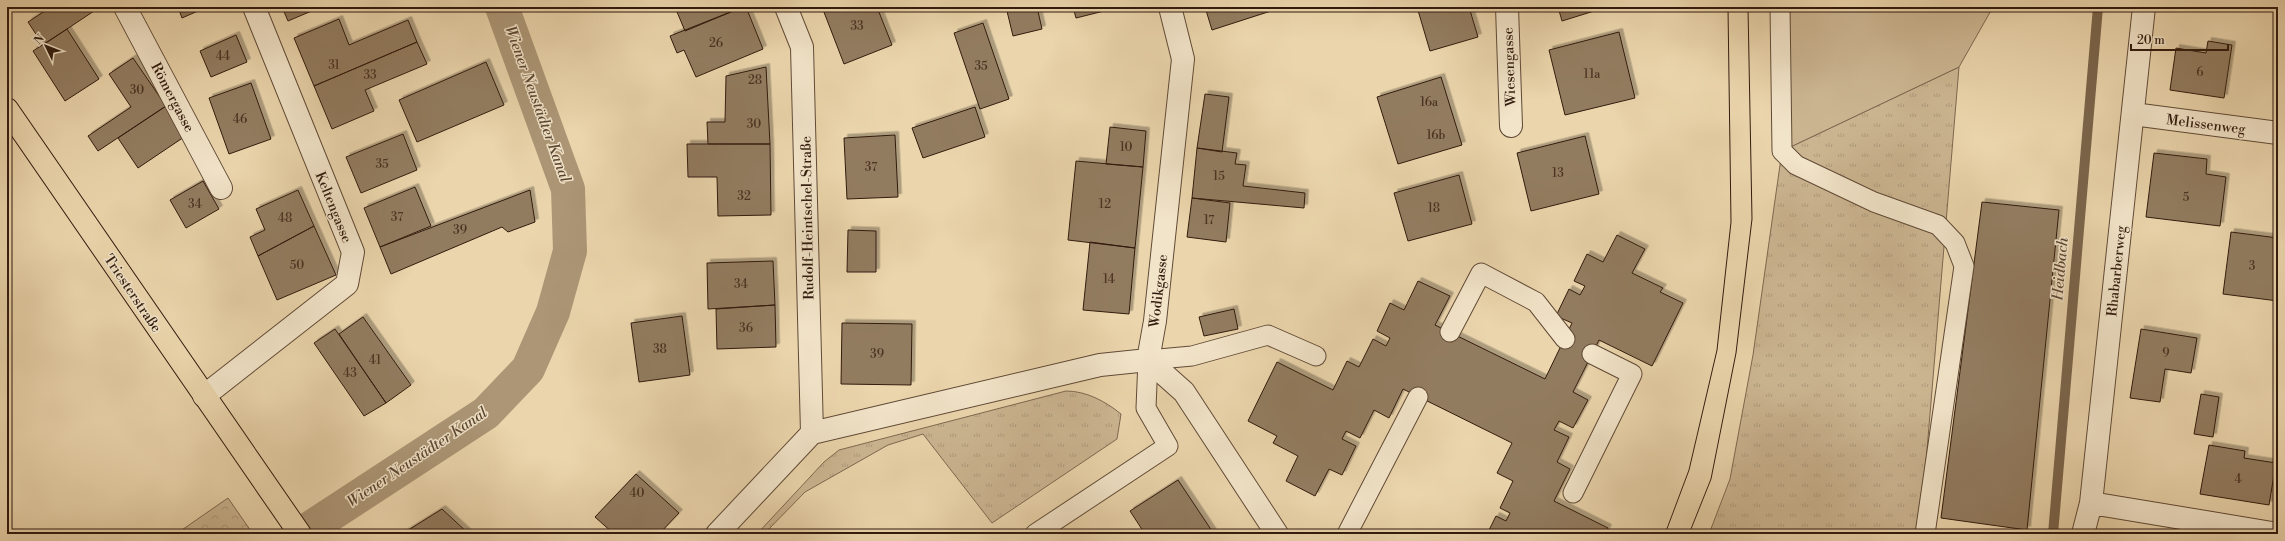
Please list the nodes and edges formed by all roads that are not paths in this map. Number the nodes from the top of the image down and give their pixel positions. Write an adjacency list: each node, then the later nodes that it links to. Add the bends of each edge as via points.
1 (125, 7): 12 (street, Römergasse)
2 (254, 7): 18 (street, Keltengasse, via 353,252 347,284)
3 (786, 7): 20 (street, Rudolf-Heintschel-Straße, via 802,47)
4 (1170, 7): 17 (street, Wodikgasse, via 1183,59 1155,321)
5 (1507, 7): 10 (street, Wiesengasse)
6 (1780, 7): 28 (lane, via 1782,151 1796,165 1874,202 1938,225 1955,243 1964,266)
7 (2144, 7): 9 (street, Rhabarberweg)
8 (7, 109): 18 (main road, Triesterstraße)
9 (2133, 114): 11 (street, Melissenweg); 22 (street, Rhabarberweg)
10 (1511, 126)
11 (2278, 133)
12 (221, 188)
13 (1450, 332): 14 (lane, via 1481,273 1536,302)
14 (1564, 339)
15 (1592, 354): 21 (lane, via 1632,374)
16 (1316, 356): 17 (lane, via 1268,335 1192,356)
17 (1148, 360): 20 (street, via 1100,365); 25 (lane, via 1146,408 1168,446); 26 (street, via 1184,392)
18 (204, 396): 23 (main road, Triesterstraße)
19 (1418, 397): 27 (lane)
20 (812, 433): 24 (street)
21 (1573, 494)
22 (2091, 503): 29 (street, Rhabarberweg); 30 (street)
23 (300, 534)
24 (717, 534)
25 (1035, 534)
26 (1277, 534)
27 (1347, 534)
28 (1925, 534)
29 (2083, 534)
30 (2278, 534)

